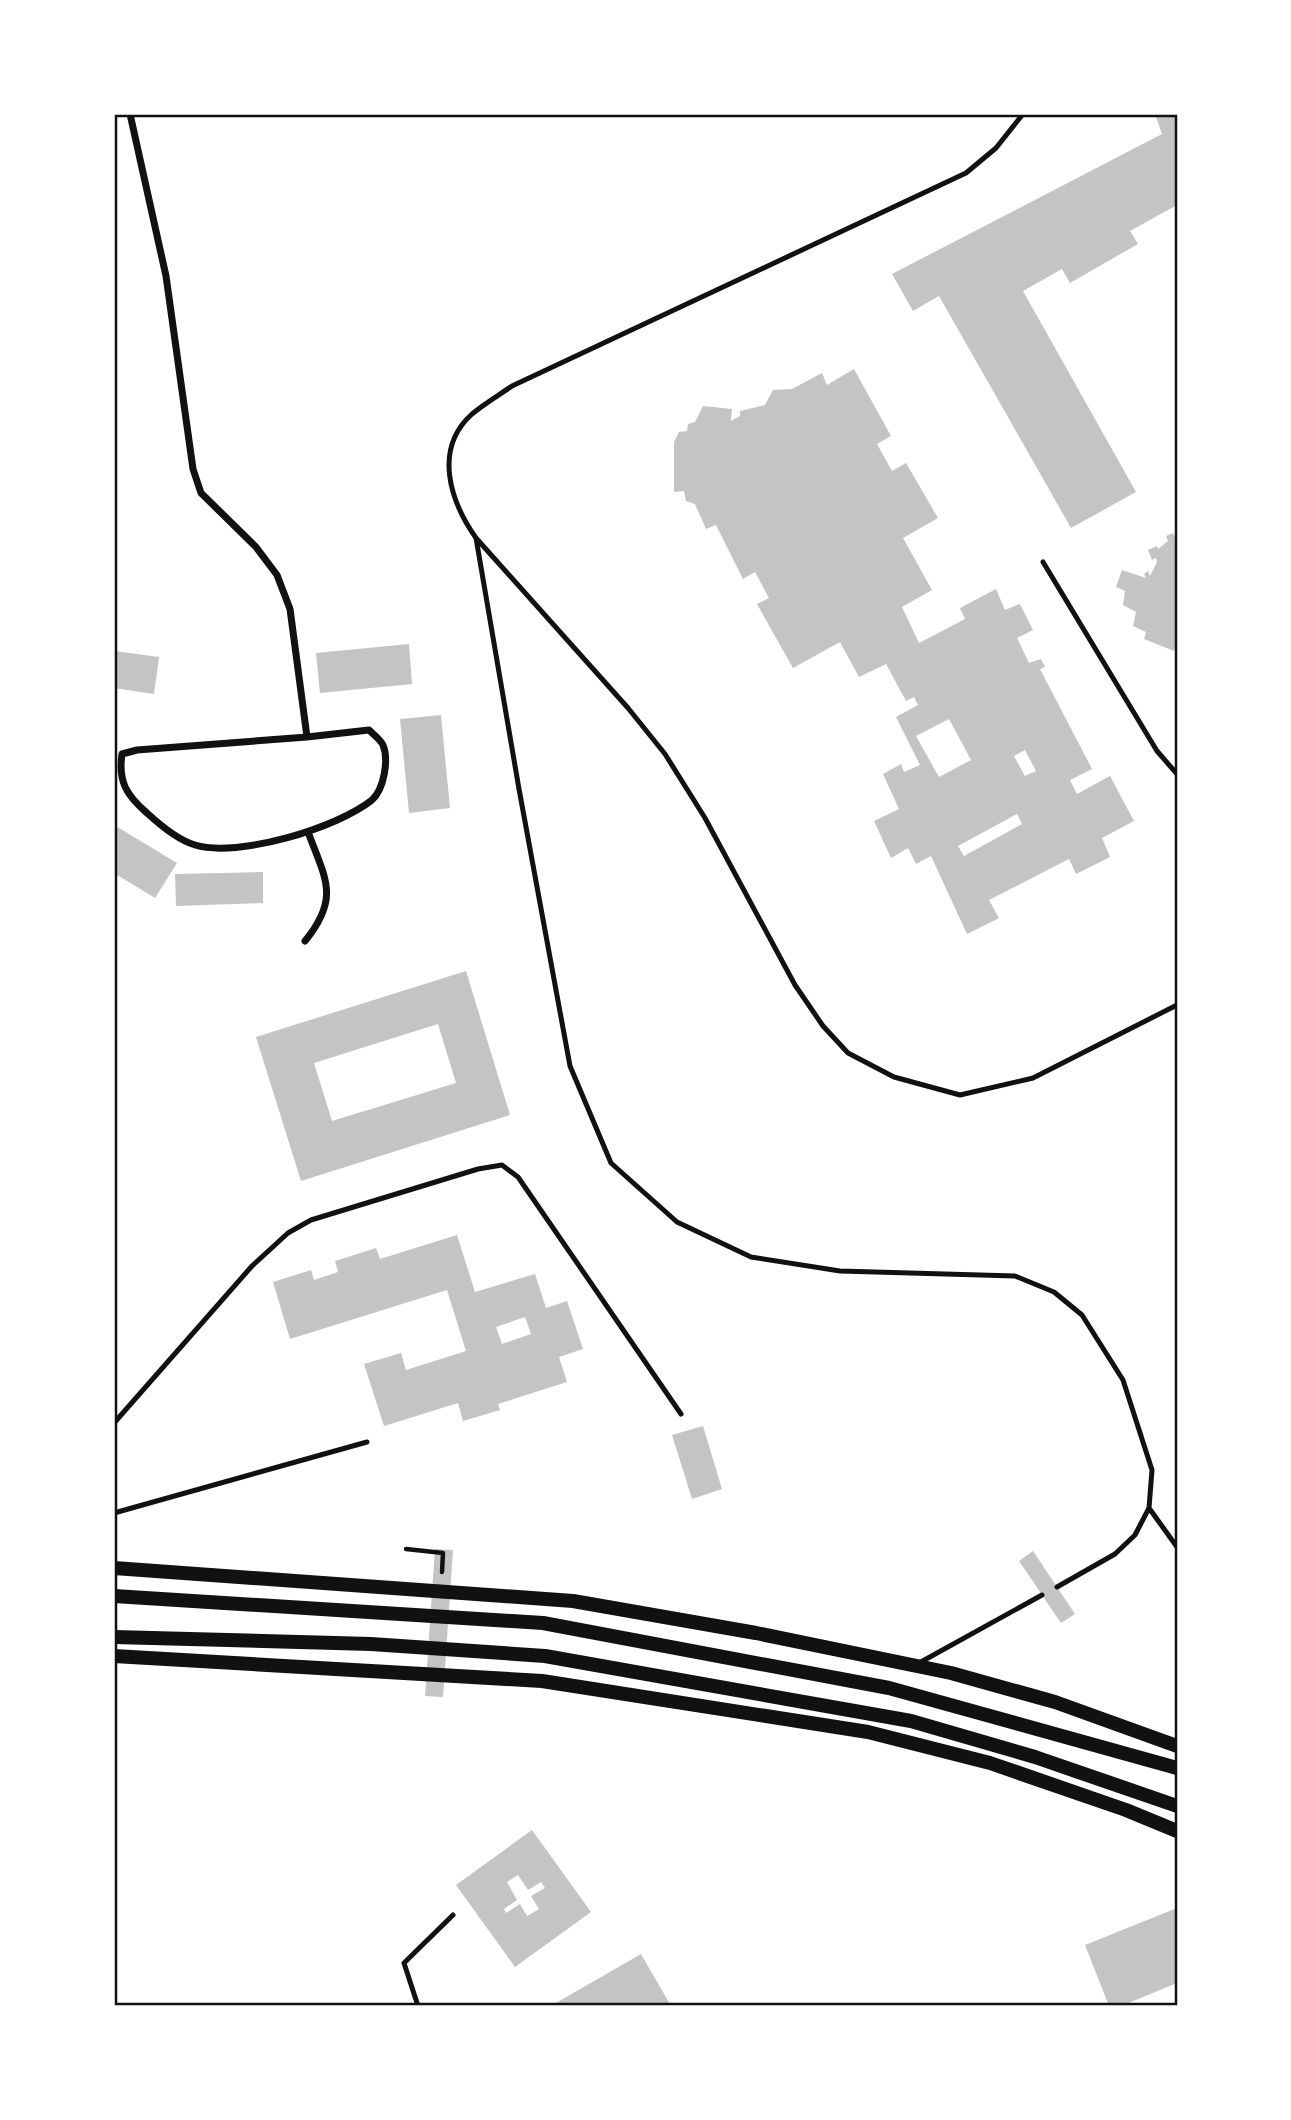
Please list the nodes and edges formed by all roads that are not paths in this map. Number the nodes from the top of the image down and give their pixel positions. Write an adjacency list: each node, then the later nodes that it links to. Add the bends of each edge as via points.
1 (130, 114): 5 (street, via 166,276 193,469 201,493 256,547 277,575 290,609)
2 (1023, 114): 3 (lane, via 996,148 966,173 512,386 471,415 452,440 449,477 462,517)
3 (476, 538): 9 (lane, via 665,754 795,985 822,1026 848,1053 894,1077 960,1095 1033,1078); 13 (lane, via 570,1066 611,1163 677,1222 751,1257 840,1271 1015,1276 1054,1292 1082,1315 1123,1380 1152,1470)
4 (1043, 562): 6 (lane, via 1157,751)
5 (307, 737): 7 (street, via 369,730 383,744 387,769 374,798); 7 (street, via 137,750 122,754 119,773 132,800 160,825 194,845 226,849)
6 (1177, 774)
7 (308, 832): 8 (street, via 328,900 320,922)
8 (305, 941)
9 (1177, 1004)
10 (681, 1414): 11 (lane, via 518,1177 502,1166 478,1169 311,1220 288,1233 252,1266)
11 (114, 1423)
12 (368, 1442): 14 (lane)
13 (1149, 1508): 15 (lane); 17 (lane, via 1135,1535 1115,1554)
14 (114, 1513)
15 (1177, 1548)
16 (114, 1568): 22 (main road, via 573,1601)
17 (1057, 1587)
18 (1042, 1595): 22 (lane)
19 (114, 1596): 24 (main road, via 543,1623 889,1688)
20 (114, 1637): 25 (main road, via 371,1644 545,1656 911,1721)
21 (114, 1656): 26 (main road, via 542,1681 868,1732 990,1763)
22 (914, 1666): 23 (main road, via 1055,1702)
23 (1177, 1745)
24 (1177, 1768)
25 (1177, 1806)
26 (1177, 1831)
27 (453, 1915): 28 (lane, via 404,1963)
28 (418, 2006)

